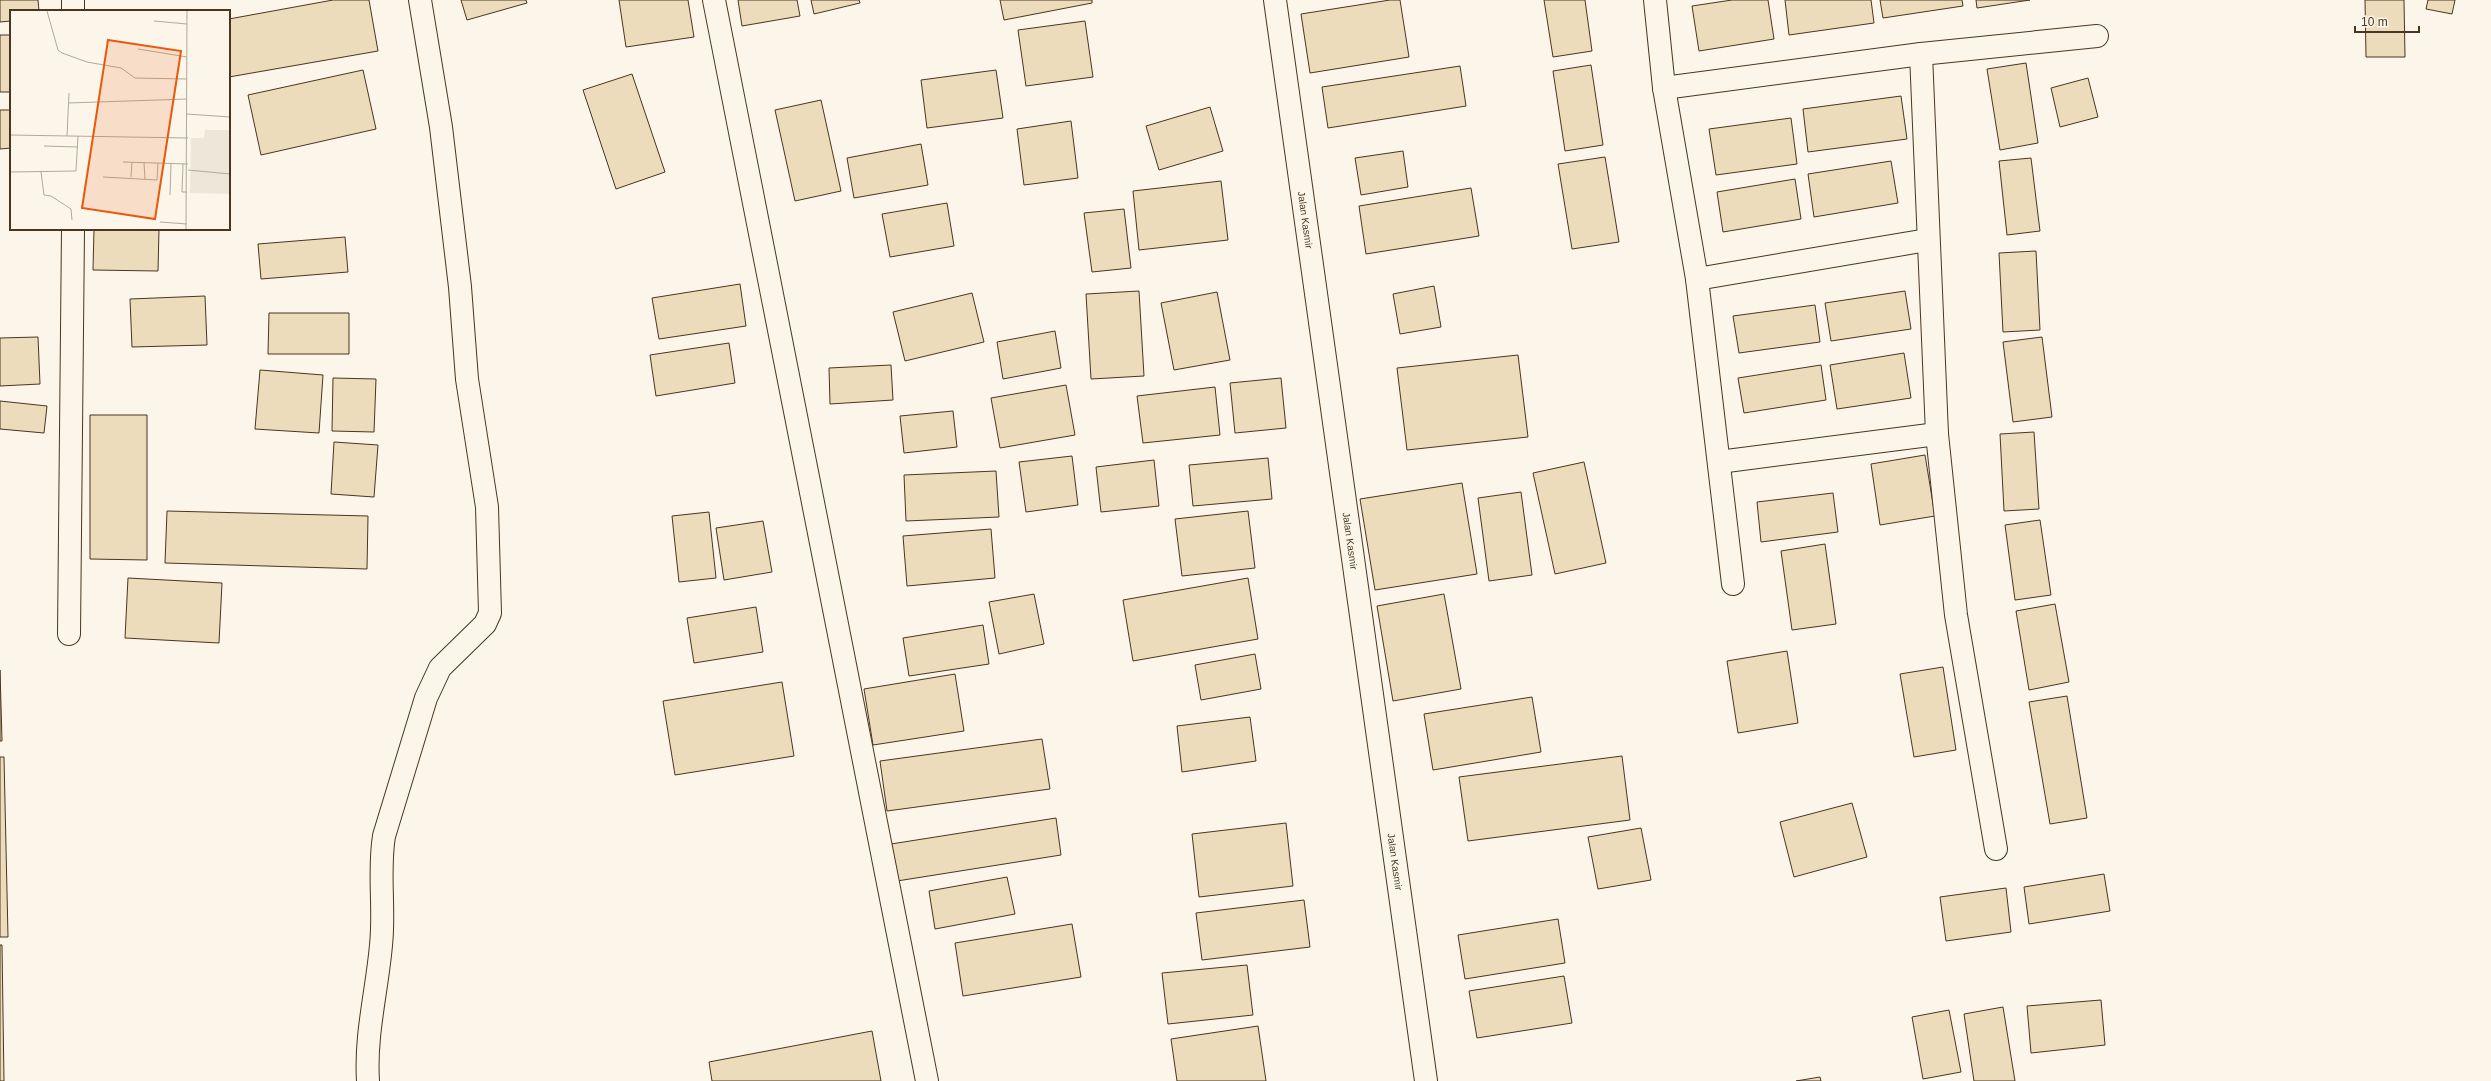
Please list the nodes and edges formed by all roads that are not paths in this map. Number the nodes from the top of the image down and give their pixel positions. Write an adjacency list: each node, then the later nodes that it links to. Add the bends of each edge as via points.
1 (420, 0): 16 (street, via 441,127 460,287 467,379 487,507 490,612 485,624 437,674 424,705 384,836 381,856 382,944 367,1046)
2 (714, 0): 17 (street)
3 (1275, 0): 18 (street, Jalan Kasmir)
4 (1655, 0): 7 (street)
5 (2097, 36): 6 (street)
6 (1920, 54): 7 (street); 9 (street)
7 (1664, 88): 10 (street)
8 (73, 230): 14 (street)
9 (1927, 240): 10 (street); 11 (street)
10 (1697, 279): 12 (street)
11 (1937, 434): 12 (street); 15 (street, via 1956,615)
12 (1719, 462): 13 (street)
13 (1733, 584)
14 (68, 634)
15 (1996, 849)
16 (368, 1081)
17 (927, 1081)
18 (1426, 1081)

